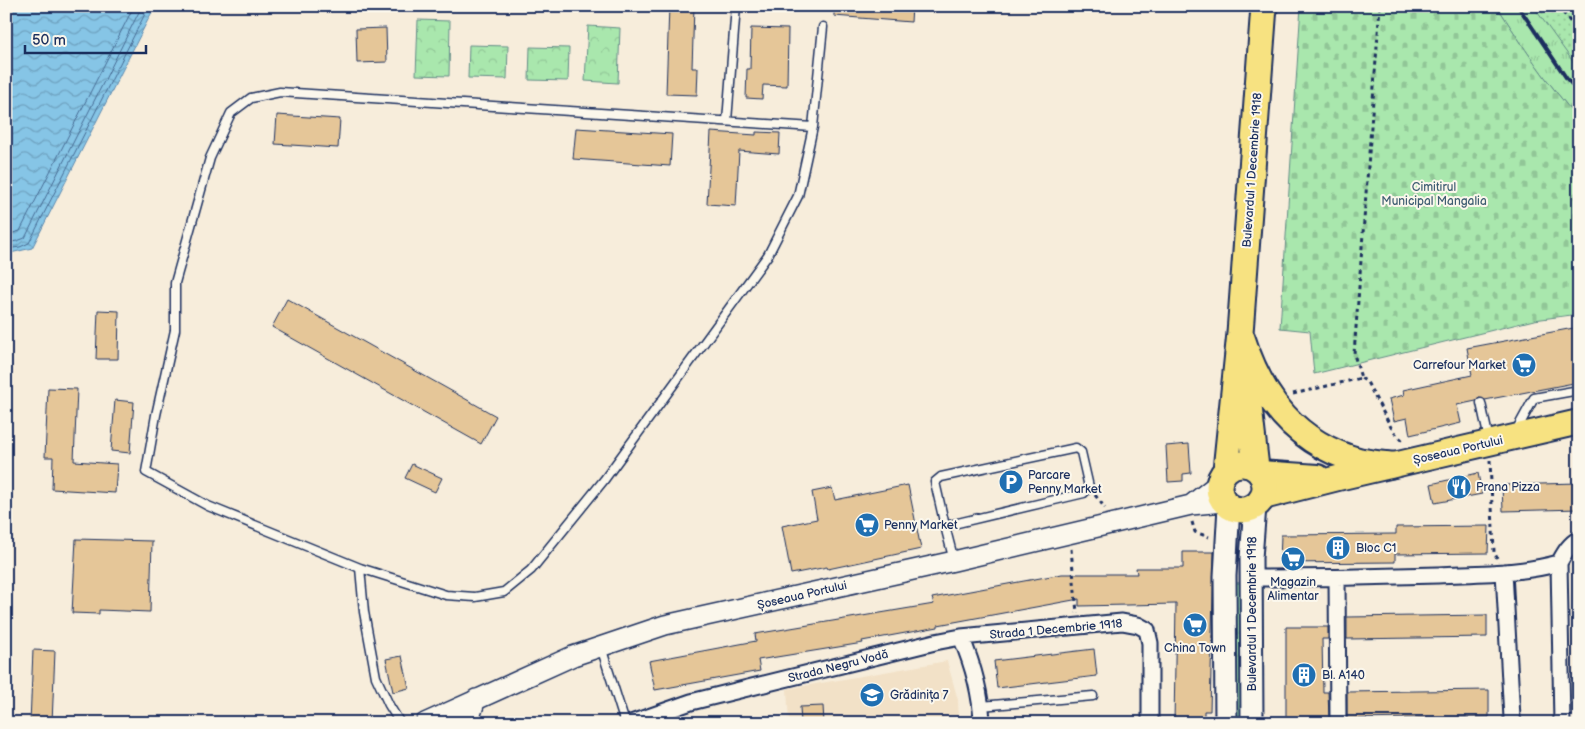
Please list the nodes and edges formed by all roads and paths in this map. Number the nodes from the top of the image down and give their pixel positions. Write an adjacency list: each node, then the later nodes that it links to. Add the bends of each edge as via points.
1 (736, 6): 7 (lane)
2 (1264, 6): 9 (highway, Bulevardul 1 Decembrie 1918)
3 (1380, 6): 10 (path, via 1354,354)
4 (1558, 6): 6 (path)
5 (823, 27): 8 (lane)
6 (1579, 33)
7 (727, 121): 8 (lane); 26 (lane, via 280,92 251,98 231,113 210,158 175,284 175,330 146,472 208,506)
8 (813, 127): 26 (lane, via 798,196 768,255 604,480 531,570 504,592 475,597 446,595)
9 (1240, 333): 12 (highway); 19 (highway, Bulevardul 1 Decembrie 1918); 20 (highway, Bulevardul 1 Decembrie 1918)
10 (1361, 378): 12 (path); 17 (path, via 1367,382 1393,431)
11 (1579, 390): 15 (lane, via 1534,398)
12 (1270, 400): 18 (highway, via 1305,435 1331,450 1360,461)
13 (1481, 403): 16 (lane)
14 (1579, 422): 15 (main road, Șoseaua Portului)
15 (1512, 437): 16 (main road, Șoseaua Portului)
16 (1489, 442): 17 (main road, Șoseaua Portului); 27 (path, via 1494,552)
17 (1421, 459): 18 (main road, Șoseaua Portului)
18 (1391, 465): 19 (main road, Șoseaua Portului, via 1338,478)
19 (1258, 486): 20 (highway, via 1242,510); 20 (highway, via 1248,465 1241,464 1233,466); 28 (main road, Bulevardul 1 Decembrie 1918)
20 (1224, 490): 22 (street, Șoseaua Portului, via 1191,505); 43 (main road, Bulevardul 1 Decembrie 1918)
21 (945, 526): 21 (lane, via 935,482 941,477 1076,448 1081,452 1088,487 1084,493); 24 (lane)
22 (1070, 534): 24 (street, Șoseaua Portului); 30 (path)
23 (1579, 539): 25 (street)
24 (954, 561): 32 (street, Șoseaua Portului, via 665,626)
25 (1559, 563): 27 (street); 47 (street)
26 (360, 568): 36 (lane, via 376,677)
27 (1504, 572): 29 (street); 46 (street)
28 (1252, 578): 29 (street); 44 (main road, Bulevardul 1 Decembrie 1918)
29 (1337, 578): 45 (street)
30 (1078, 626): 31 (street, Strada 1 Decembrie 1918); 42 (street, Strada 1 Decembrie 1918, via 1122,622 1147,630 1150,643)
31 (961, 638): 35 (street, via 971,661); 40 (street, Strada Negru Vodă, via 691,702)
32 (601, 647): 34 (street, Șoseaua Portului); 39 (lane)
33 (1093, 696): 35 (lane)
34 (476, 699): 37 (street, Șoseaua Portului); 38 (street)
35 (981, 706): 41 (street)
36 (400, 723)
37 (425, 723)
38 (468, 723)
39 (626, 723)
40 (631, 723)
41 (982, 723)
42 (1150, 723)
43 (1226, 723)
44 (1252, 723)
45 (1338, 723)
46 (1514, 723)
47 (1562, 723)

